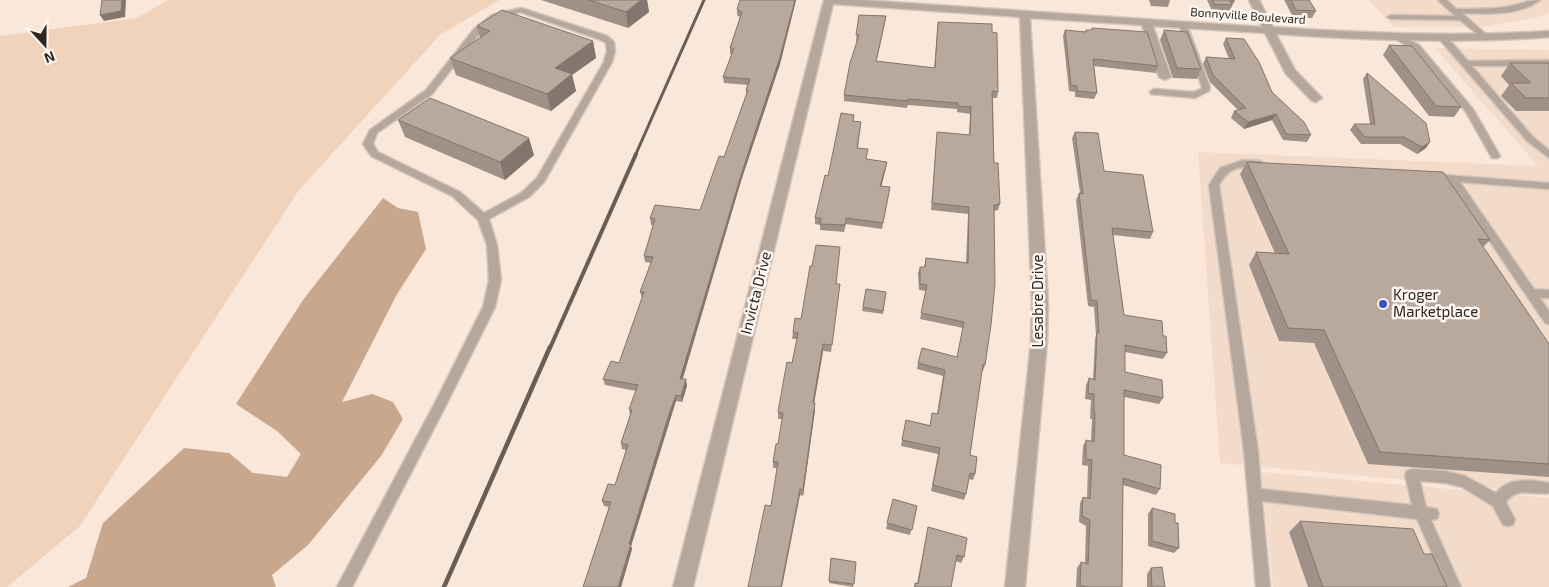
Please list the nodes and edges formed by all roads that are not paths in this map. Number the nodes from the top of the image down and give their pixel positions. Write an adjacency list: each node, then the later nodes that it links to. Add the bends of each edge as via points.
1 (1254, 0): 11 (street)
2 (1442, 0): 5 (lane)
3 (1536, 0): 5 (lane, via 1497,11)
4 (829, 1): 6 (street, Bonnyville Boulevard); 39 (street, Invicta Drive)
5 (1454, 11): 8 (lane)
6 (1026, 15): 9 (street, Bonnyville Boulevard); 40 (street, Lesabre Drive, via 1040,303)
7 (1392, 17): 8 (lane)
8 (1462, 18): 15 (lane)
9 (1147, 23): 10 (street, Bonnyville Boulevard); 20 (street)
10 (1183, 25): 11 (street, Bonnyville Boulevard); 21 (lane, via 1205,91 1195,95)
11 (1269, 31): 13 (street, Bonnyville Boulevard); 22 (street, via 1290,72)
12 (1549, 34): 16 (street, Bonnyville Boulevard)
13 (1400, 38): 14 (street, Bonnyville Boulevard); 24 (lane, via 1416,47 1470,111)
14 (1443, 38): 15 (street, Bonnyville Boulevard); 19 (lane)
15 (1485, 38): 16 (street, Bonnyville Boulevard)
16 (1516, 38): 17 (street, Bonnyville Boulevard)
17 (1549, 41)
18 (1549, 63): 19 (lane)
19 (1466, 64): 23 (lane, via 1530,138)
20 (1165, 77)
21 (1154, 92)
22 (1316, 98)
23 (1549, 155)
24 (1495, 156)
25 (1272, 165): 34 (lane, via 1243,163 1230,167 1223,170 1214,185)
26 (1425, 176): 27 (lane)
27 (1452, 178): 28 (lane); 30 (lane)
28 (1549, 186)
29 (483, 218): 29 (lane, via 456,194 374,154 368,144 373,132 429,92 476,31 495,17 521,10 610,42 608,62 541,180 525,195); 38 (lane, via 492,245 495,280 488,307)
30 (1530, 293): 31 (lane); 32 (lane)
31 (1549, 294)
32 (1549, 320)
33 (1547, 488): 35 (lane, via 1515,486 1504,492)
34 (1255, 494): 36 (lane); 41 (lane)
35 (1498, 502): 36 (lane, via 1465,482 1445,476 1412,475); 37 (lane)
36 (1426, 513): 42 (lane)
37 (1508, 520)
38 (344, 587)
39 (683, 587)
40 (1015, 587)
41 (1263, 587)
42 (1454, 587)

